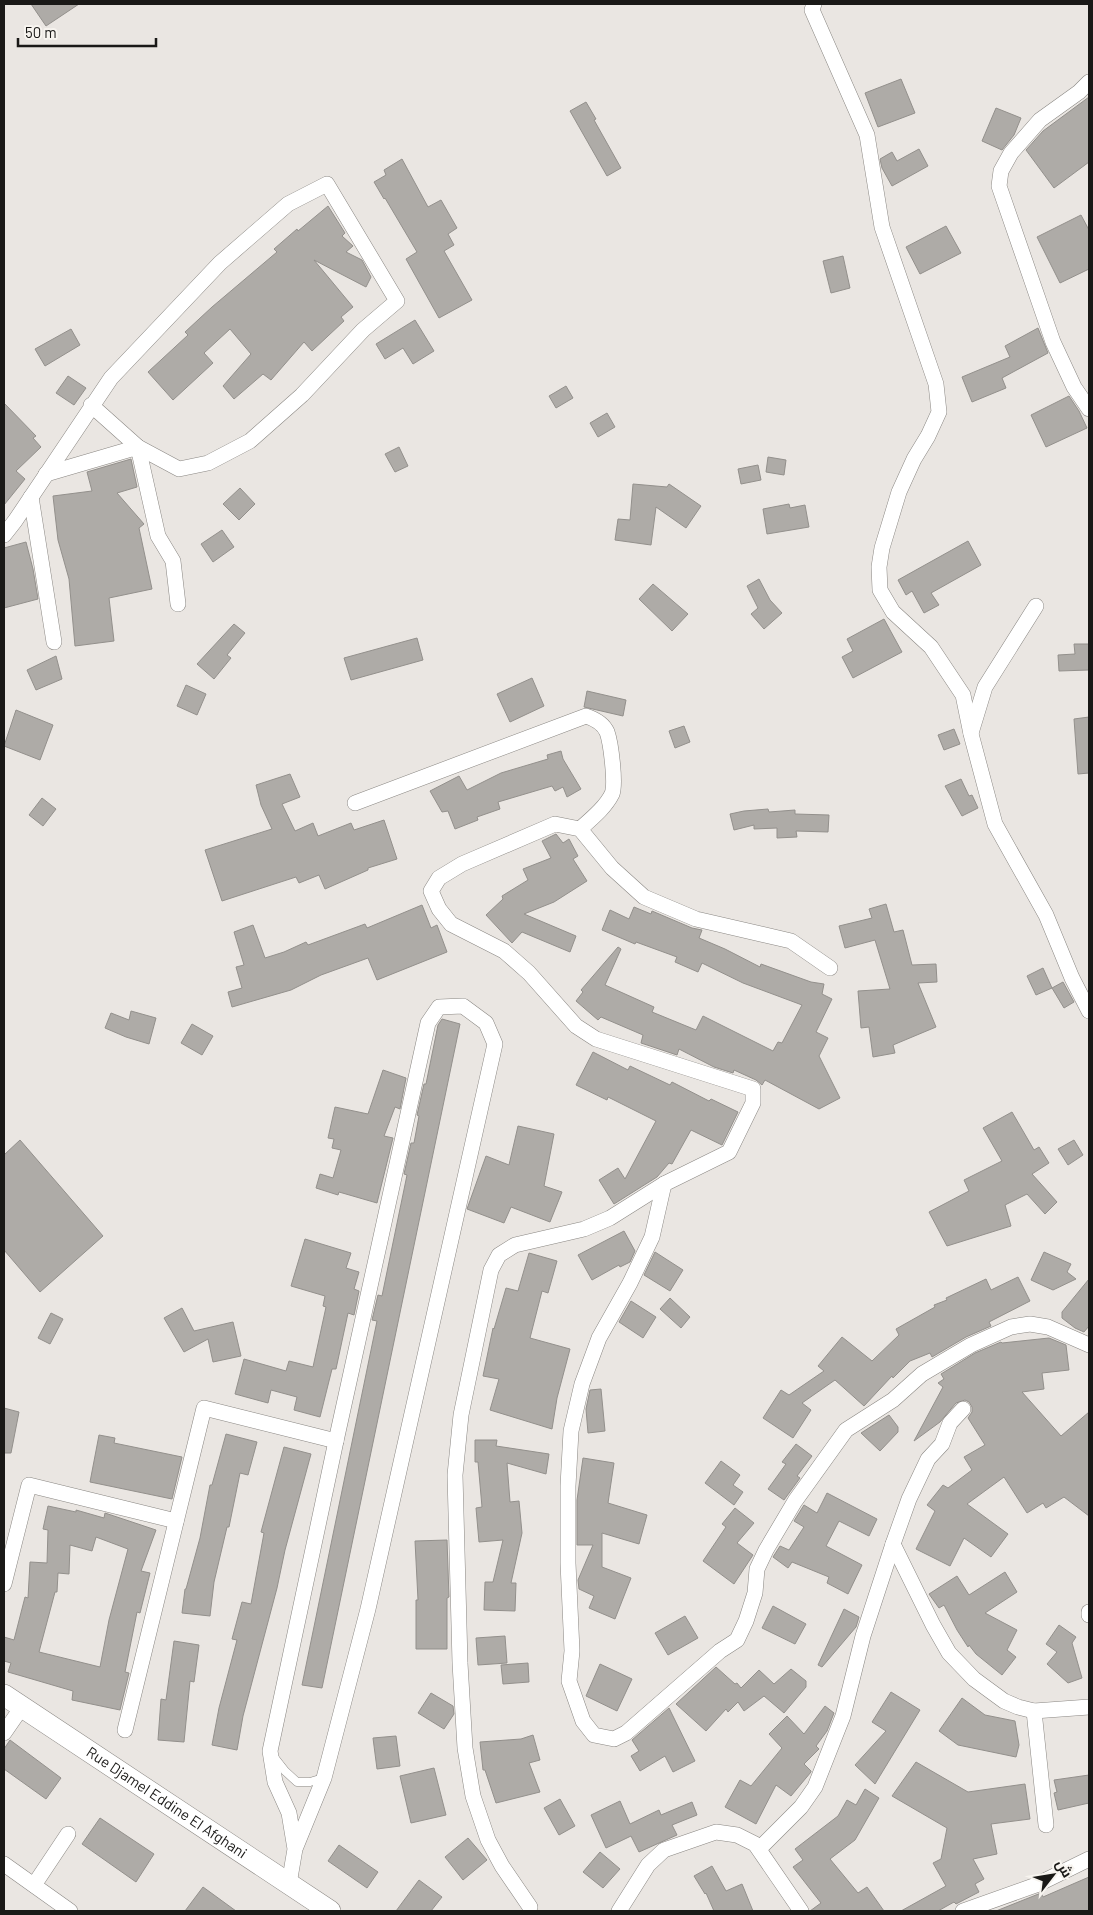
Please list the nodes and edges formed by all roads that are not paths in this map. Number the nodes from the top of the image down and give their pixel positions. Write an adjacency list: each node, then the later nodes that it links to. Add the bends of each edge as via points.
1 (812, 6): 12 (street, via 866,134 882,227 936,384 939,412 899,492 882,548 880,590 893,612 932,647 963,695)
2 (1089, 82): 4 (street, via 1040,120 1011,153 1001,171 999,186 1053,342 1074,387)
3 (91, 405): 5 (street); 5 (street, via 111,378 220,263 288,204 327,184 397,301 363,330 302,395 250,441 208,463 178,469); 6 (street)
4 (1089, 409)
5 (138, 447): 6 (street); 9 (street, via 158,536 173,561)
6 (46, 474): 7 (street)
7 (31, 497): 8 (street); 11 (street)
8 (4, 535)
9 (178, 604)
10 (1036, 606): 12 (street, via 985,687)
11 (54, 642)
12 (971, 734): 16 (street, via 995,824 1046,915)
13 (356, 803): 14 (street, via 586,716 597,720 606,732 614,769 612,794)
14 (580, 829): 15 (street, via 612,868 644,897 696,918 791,941); 17 (street, via 555,824 462,864 439,878 432,891 439,909 452,924 504,951 529,973 576,1026 596,1039 752,1089 754,1103 729,1152)
15 (830, 968)
16 (1089, 1010)
17 (664, 1184): 18 (street, via 652,1237 599,1338 582,1384 570,1431 568,1563 572,1651 569,1681 583,1721 594,1734 614,1739 626,1733 737,1640 749,1612 757,1569 766,1550 794,1501 846,1430 893,1400 922,1374 971,1345 1011,1327 1030,1324 1048,1327); 40 (street, via 610,1218 584,1229 515,1244 499,1255 491,1270 461,1415 455,1475 465,1748 473,1796 488,1840)
18 (1089, 1345)
19 (963, 1409): 22 (street, via 950,1423 942,1444 928,1459)
20 (336, 1441): 21 (street, via 204,1408); 30 (street); 31 (street, via 428,1023 439,1007 463,1006 486,1023 495,1044 368,1609)
21 (176, 1521): 23 (street, via 29,1486); 28 (street)
22 (892, 1544): 27 (street, via 950,1652 974,1679 1004,1701); 35 (street, via 843,1716 819,1779 800,1807)
23 (4, 1584)
24 (4, 1695): 25 (main road, Rue Djamel Eddine El Afghani)
25 (22, 1707): 29 (street); 38 (main road, Rue Djamel Eddine El Afghani)
26 (1089, 1707): 27 (street)
27 (1034, 1711): 32 (street)
28 (125, 1730)
29 (4, 1733)
30 (270, 1751): 31 (lane, via 297,1782); 34 (street, via 275,1782 289,1813)
31 (324, 1778): 34 (street)
32 (1046, 1825)
33 (68, 1834): 39 (street)
34 (295, 1849): 38 (street)
35 (759, 1849): 43 (street, via 737,1835 716,1832 664,1850 648,1865); 44 (street)
36 (1089, 1859): 45 (street, via 1036,1885)
37 (4, 1864): 39 (street)
38 (289, 1884): 42 (main road, Rue Djamel Eddine El Afghani)
39 (34, 1885): 41 (street)
40 (530, 1910)
41 (70, 1911)
42 (330, 1911)
43 (619, 1911)
44 (802, 1911)
45 (963, 1911)

